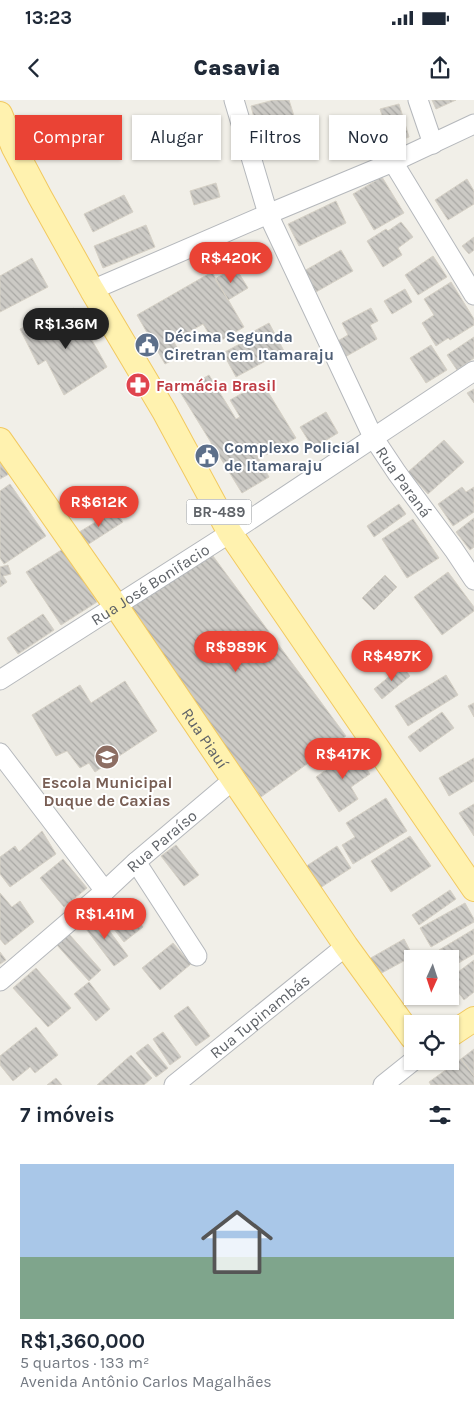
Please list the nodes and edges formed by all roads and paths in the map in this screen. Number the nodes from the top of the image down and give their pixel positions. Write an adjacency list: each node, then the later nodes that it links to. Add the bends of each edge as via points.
1 (234, 100): 7 (street, Rua Paraná)
2 (418, 100): 5 (street)
3 (0, 114): 8 (main road, BR-489, via 14,148)
4 (474, 124): 5 (street)
5 (433, 144): 6 (street)
6 (393, 162): 7 (street); 9 (street)
7 (268, 214): 8 (street); 11 (street, Rua Paraná)
8 (92, 290): 13 (main road, BR-489, via 164,411)
9 (474, 295)
10 (474, 370): 11 (street, Rua José Bonifacio)
11 (373, 438): 13 (street, Rua José Bonifacio); 14 (street, Rua Paraná)
12 (0, 440): 15 (main road, Rua Piauí)
13 (230, 533): 15 (street, Rua José Bonifacio); 20 (main road, BR-489)
14 (474, 580)
15 (116, 606): 16 (street, Rua José Bonifacio); 18 (main road, Rua Piauí)
16 (0, 680)
17 (0, 753): 21 (street)
18 (233, 780): 19 (street, Rua Paraíso); 22 (main road, Rua Piauí)
19 (136, 862): 21 (street, Rua Paraíso); 23 (street)
20 (474, 889)
21 (104, 891): 24 (street, Rua Paraíso)
22 (346, 946): 26 (main road, Rua Piauí); 29 (street, Rua Tupinambás)
23 (197, 956)
24 (0, 981)
25 (474, 1019): 27 (main road)
26 (404, 1026)
27 (459, 1029)
28 (404, 1068): 30 (street)
29 (174, 1085)
30 (383, 1085)

